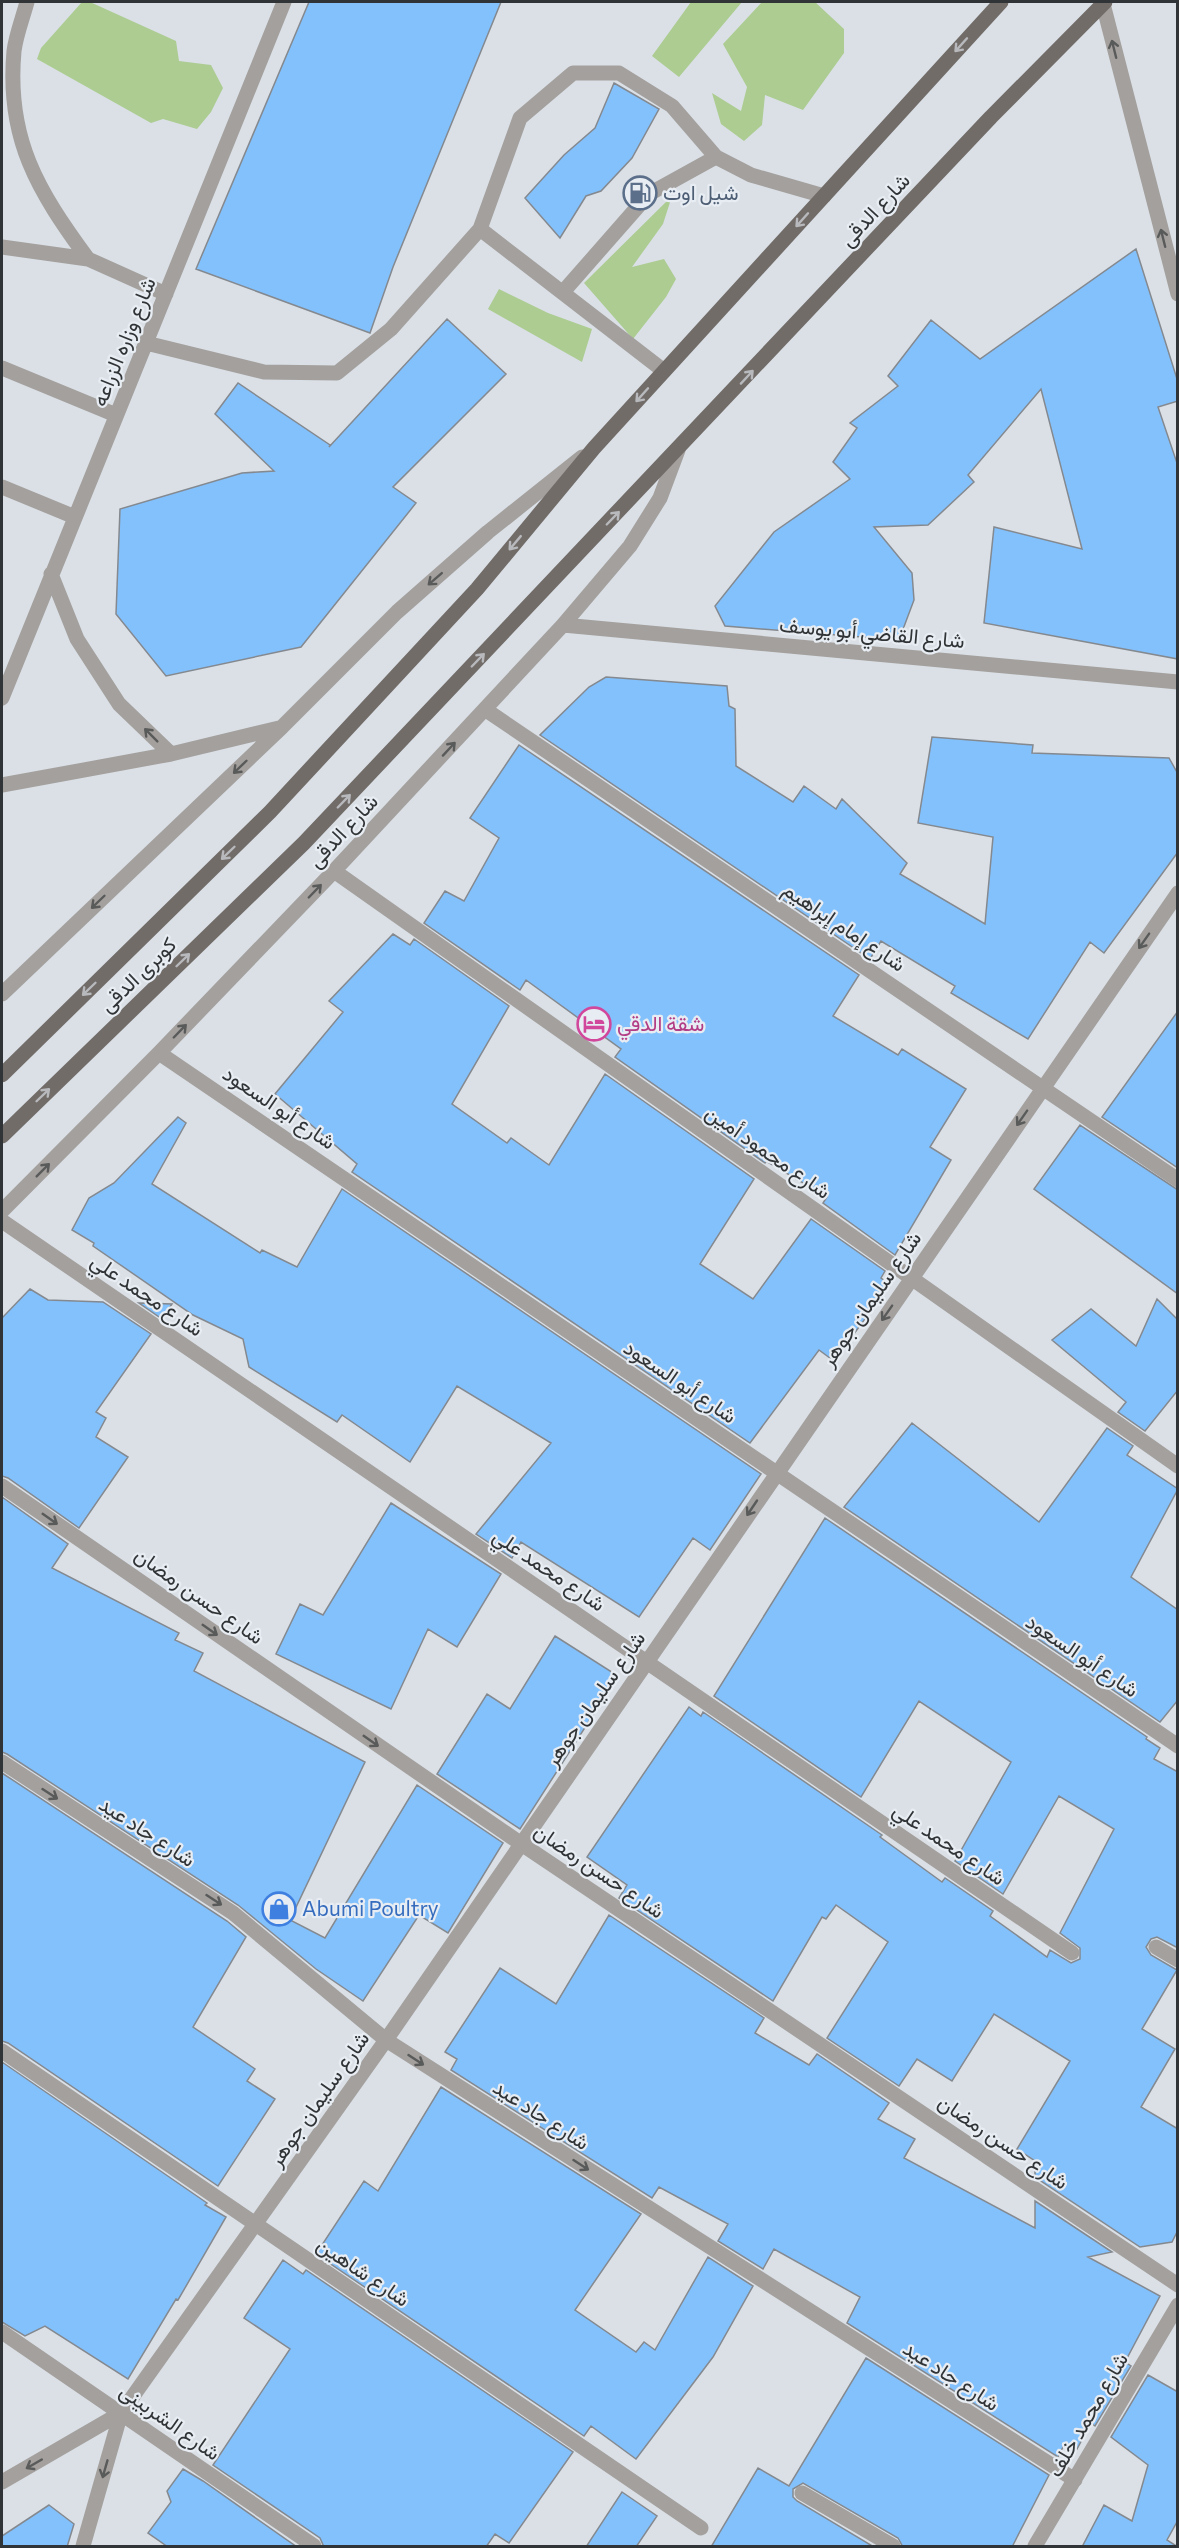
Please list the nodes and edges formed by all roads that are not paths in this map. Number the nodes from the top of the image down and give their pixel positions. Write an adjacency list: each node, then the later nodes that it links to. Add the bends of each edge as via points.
1 (27, 2): 9 (street, via 14,49 14,107 28,164 55,215)
2 (284, 2): 11 (street, شارع وزاره الزراعه)
3 (1001, 2): 6 (main road, one-way to 6)
4 (1104, 3): 12 (street, one-way to 4); 18 (main road, شارع الدقى, one-way to 4, via 991,117)
5 (716, 157): 6 (street, via 752,175); 7 (street, via 672,106 619,73 573,73 520,118); 10 (street, via 649,194)
6 (824, 196): 15 (main road, one-way to 15)
7 (480, 229): 10 (street); 13 (street, via 391,329 337,373 264,372)
8 (2, 247): 9 (street)
9 (88, 259): 11 (street)
10 (562, 292): 15 (street)
11 (166, 294): 13 (street, شارع وزاره الزراعه)
12 (1178, 294)
13 (146, 343): 16 (street, شارع وزاره الزراعه)
14 (2, 368): 16 (street)
15 (664, 371): 17 (main road, one-way to 17)
16 (116, 415): 20 (street, شارع وزاره الزراعه)
17 (594, 448): 26 (street, one-way to 26, via 488,532 397,612); 34 (main road, كوبرى الدقى, one-way to 34, via 477,589 270,812)
18 (678, 450): 22 (street, شارع الدقى, via 660,498 630,546); 29 (main road, شارع الدقى, one-way to 18)
19 (2, 487): 20 (street)
20 (75, 517): 21 (street, شارع وزاره الزراعه)
21 (51, 574): 24 (street, شارع وزاره الزراعه); 27 (street, one-way to 21, via 119,704 77,639)
22 (562, 625): 23 (street, شارع القاضي أبو يوسف); 25 (street, شارع الدقى)
23 (1178, 682)
24 (2, 698)
25 (486, 710): 30 (street, شارع الدقى, one-way to 25); 35 (street, شارع إمام إبراهيم)
26 (282, 727): 27 (street); 32 (street, one-way to 32)
27 (171, 754): 28 (street)
28 (2, 784)
29 (304, 843): 36 (main road, كوبرى الدقى, one-way to 29)
30 (334, 871): 33 (street, شارع الدقى, one-way to 30); 40 (street, شارع محمود أمين)
31 (1178, 892): 35 (street, شارع سليمان جوهر, one-way to 35)
32 (2, 994)
33 (159, 1053): 38 (street, شارع الدقى, one-way to 33); 42 (street, شارع أبو السعود)
34 (2, 1075)
35 (1043, 1088): 37 (street, شارع إمام إبراهيم); 40 (street, شارع سليمان جوهر, one-way to 40)
36 (2, 1136)
37 (1178, 1180)
38 (2, 1211)
39 (2, 1221): 44 (street, شارع محمد علي)
40 (911, 1278): 41 (street, شارع محمود أمين); 42 (street, شارع سليمان جوهر, one-way to 42)
41 (1178, 1466)
42 (777, 1473): 44 (street, شارع سليمان جوهر, one-way to 44); 45 (street, شارع أبو السعود)
43 (2, 1486): 47 (street, شارع حسن رمضان, one-way to 47)
44 (647, 1663): 47 (street, شارع سليمان جوهر); 49 (street, شارع محمد علي)
45 (1178, 1746)
46 (2, 1762): 51 (street, شارع جاد عيد, one-way to 51, via 233,1913)
47 (520, 1843): 51 (street, شارع سليمان جوهر); 54 (street, شارع حسن رمضان)
48 (1156, 1947): 50 (street)
49 (1072, 1953)
50 (1178, 1960)
51 (386, 2040): 53 (street, شارع سليمان جوهر); 58 (street, شارع جاد عيد, one-way to 58)
52 (2, 2051): 53 (street, شارع شاهين)
53 (256, 2225): 57 (street, شارع سليمان جوهر); 61 (street, شارع شاهين)
54 (1178, 2285)
55 (1178, 2305): 58 (street, شارع محمد خلف)
56 (2, 2332): 57 (street, شارع الشربينى)
57 (121, 2413): 59 (street, one-way to 59); 62 (street, شارع سليمان جوهر, one-way to 62); 63 (street, شارع الشربينى)
58 (1075, 2480): 65 (street, شارع محمد خلف)
59 (2, 2482)
60 (802, 2493): 64 (street)
61 (701, 2528)
62 (83, 2547)
63 (314, 2547)
64 (893, 2547)
65 (1035, 2547)

